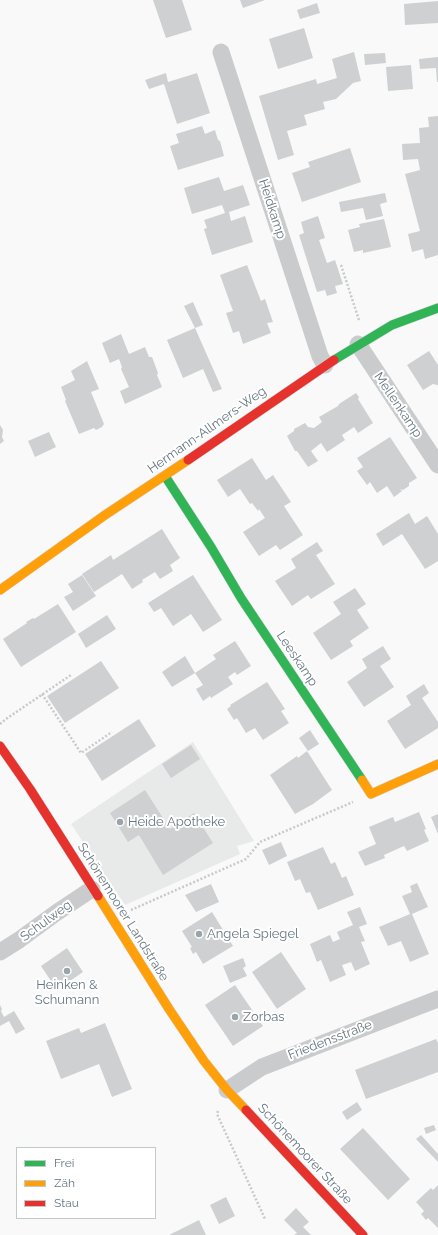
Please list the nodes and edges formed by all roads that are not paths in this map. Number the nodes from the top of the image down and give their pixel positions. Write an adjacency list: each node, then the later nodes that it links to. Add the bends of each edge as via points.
1 (221, 52): 4 (street, Heidkamp, via 320,356)
2 (438, 308): 3 (street, Hermann-Allmers-Weg, via 392,325)
3 (363, 342): 4 (street, Hermann-Allmers-Weg); 5 (street, Mellenkamp)
4 (326, 365): 6 (street, Hermann-Allmers-Weg)
5 (438, 466)
6 (165, 476): 7 (street, Hermann-Allmers-Weg, via 104,515); 9 (street, Leeskamp, via 241,598 371,794)
7 (0, 590)
8 (0, 746): 10 (street, Schönemoorer Landstraße)
9 (438, 764)
10 (92, 889): 11 (street, Schulweg); 13 (street, Schönemoorer Landstraße, via 169,1009)
11 (0, 952)
12 (438, 999): 13 (street, Friedensstraße, via 262,1067)
13 (227, 1090): 14 (street, Schönemoorer Straße)
14 (363, 1235)

